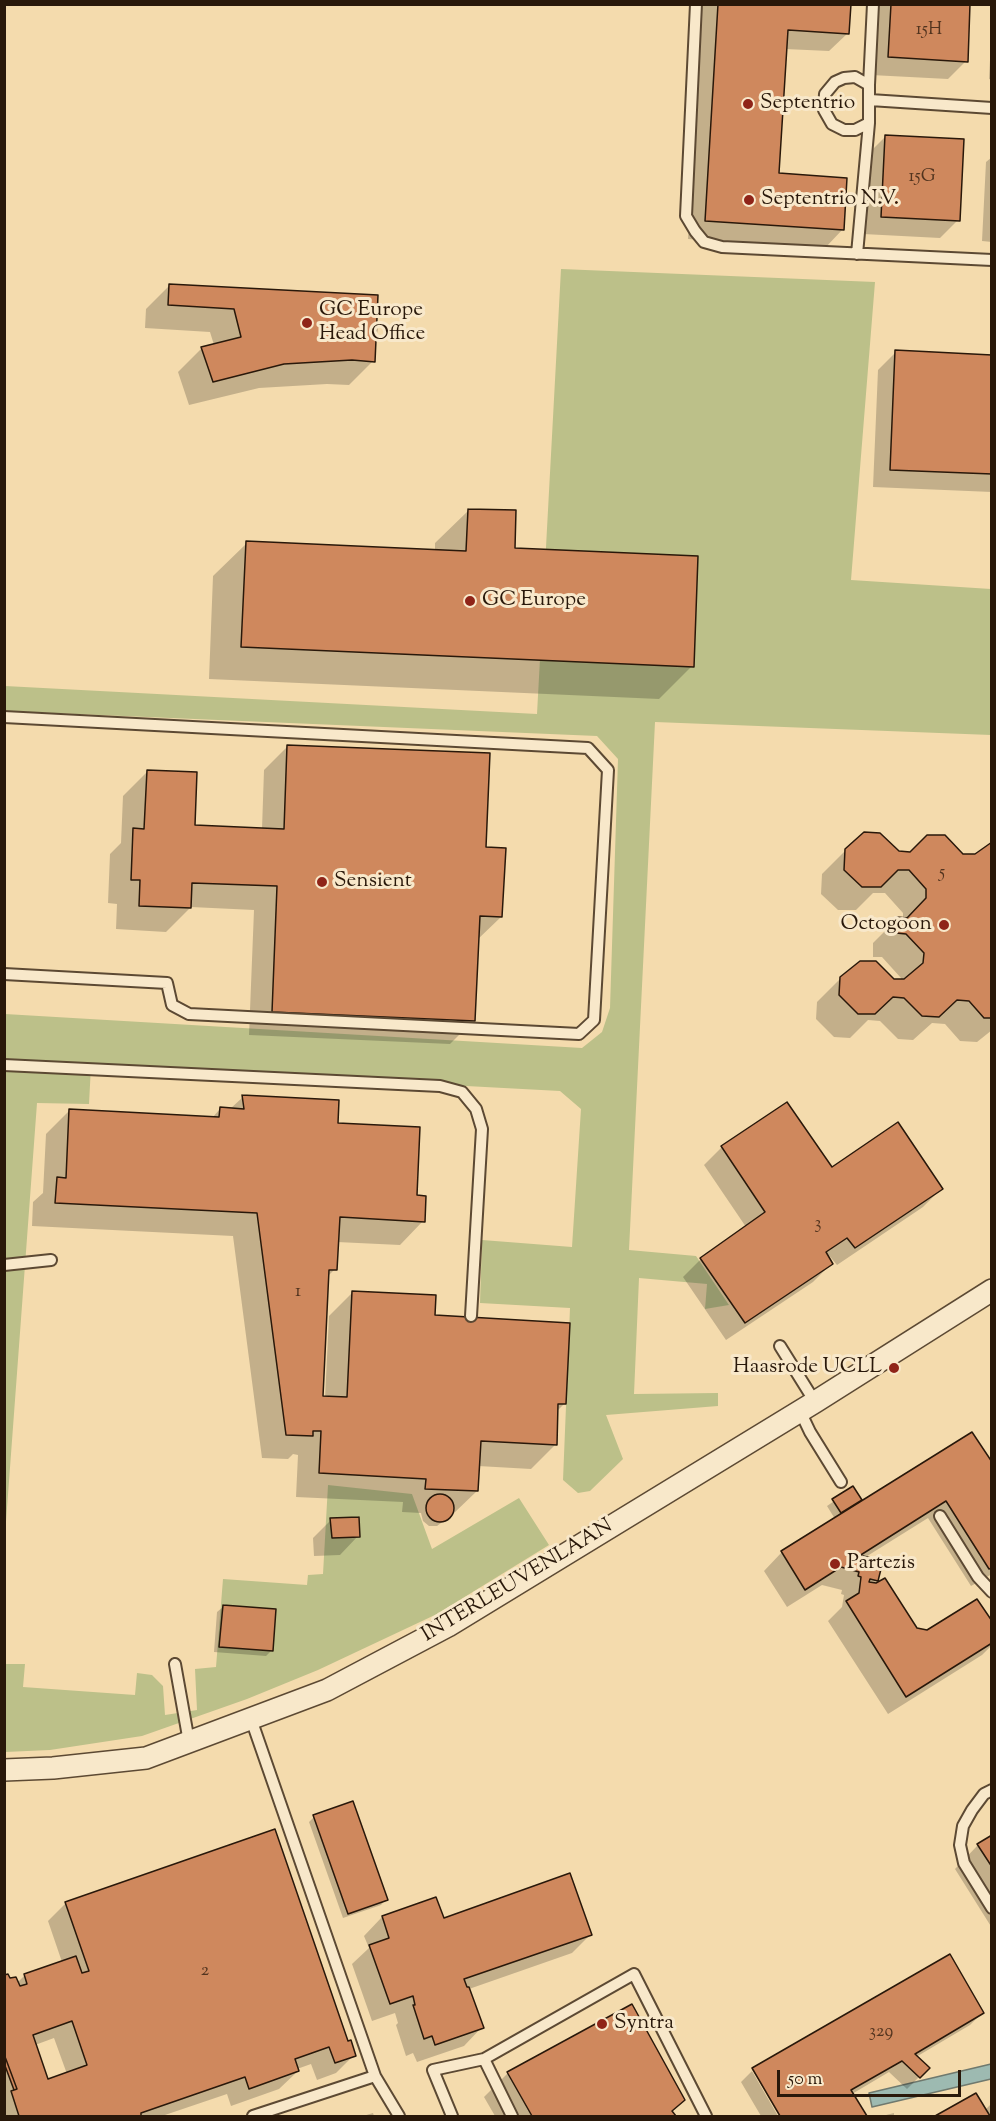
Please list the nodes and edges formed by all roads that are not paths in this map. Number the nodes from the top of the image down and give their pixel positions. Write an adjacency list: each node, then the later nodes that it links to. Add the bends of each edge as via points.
1 (696, 4): 7 (lane, via 686,216 695,231 704,242 722,247)
2 (873, 4): 3 (lane)
3 (869, 85): 4 (lane); 6 (lane, via 855,77 835,82 825,94 824,110 832,124 844,130)
4 (870, 100): 5 (lane); 6 (lane)
5 (992, 108)
6 (869, 123): 7 (lane)
7 (857, 254): 8 (lane)
8 (992, 260)
9 (4, 717): 10 (lane, via 588,748 608,770 594,1020 579,1034 189,1014 172,1005 167,983)
10 (4, 974)
11 (4, 1065): 15 (lane, via 440,1086 462,1092 476,1109 482,1129)
12 (51, 1260): 13 (lane)
13 (4, 1265)
14 (992, 1290): 17 (street, INTERLEUVENLAAN)
15 (471, 1316)
16 (780, 1346): 17 (lane)
17 (807, 1406): 18 (lane, via 810,1432); 22 (street, INTERLEUVENLAAN, via 448,1626 327,1690)
18 (841, 1482)
19 (940, 1516): 20 (lane, via 978,1577)
20 (992, 1592)
21 (175, 1664): 23 (lane)
22 (251, 1719): 23 (street, INTERLEUVENLAAN); 28 (lane)
23 (189, 1742): 24 (street, INTERLEUVENLAAN, via 146,1758)
24 (4, 1770)
25 (992, 1790): 26 (lane, via 984,1794 967,1818 960,1845 964,1863)
26 (992, 1908)
27 (484, 2059): 31 (lane, via 433,2070); 32 (lane); 33 (lane, via 634,1974)
28 (375, 2076): 29 (lane); 30 (lane)
29 (253, 2116)
30 (399, 2116)
31 (452, 2116)
32 (512, 2116)
33 (706, 2116)

